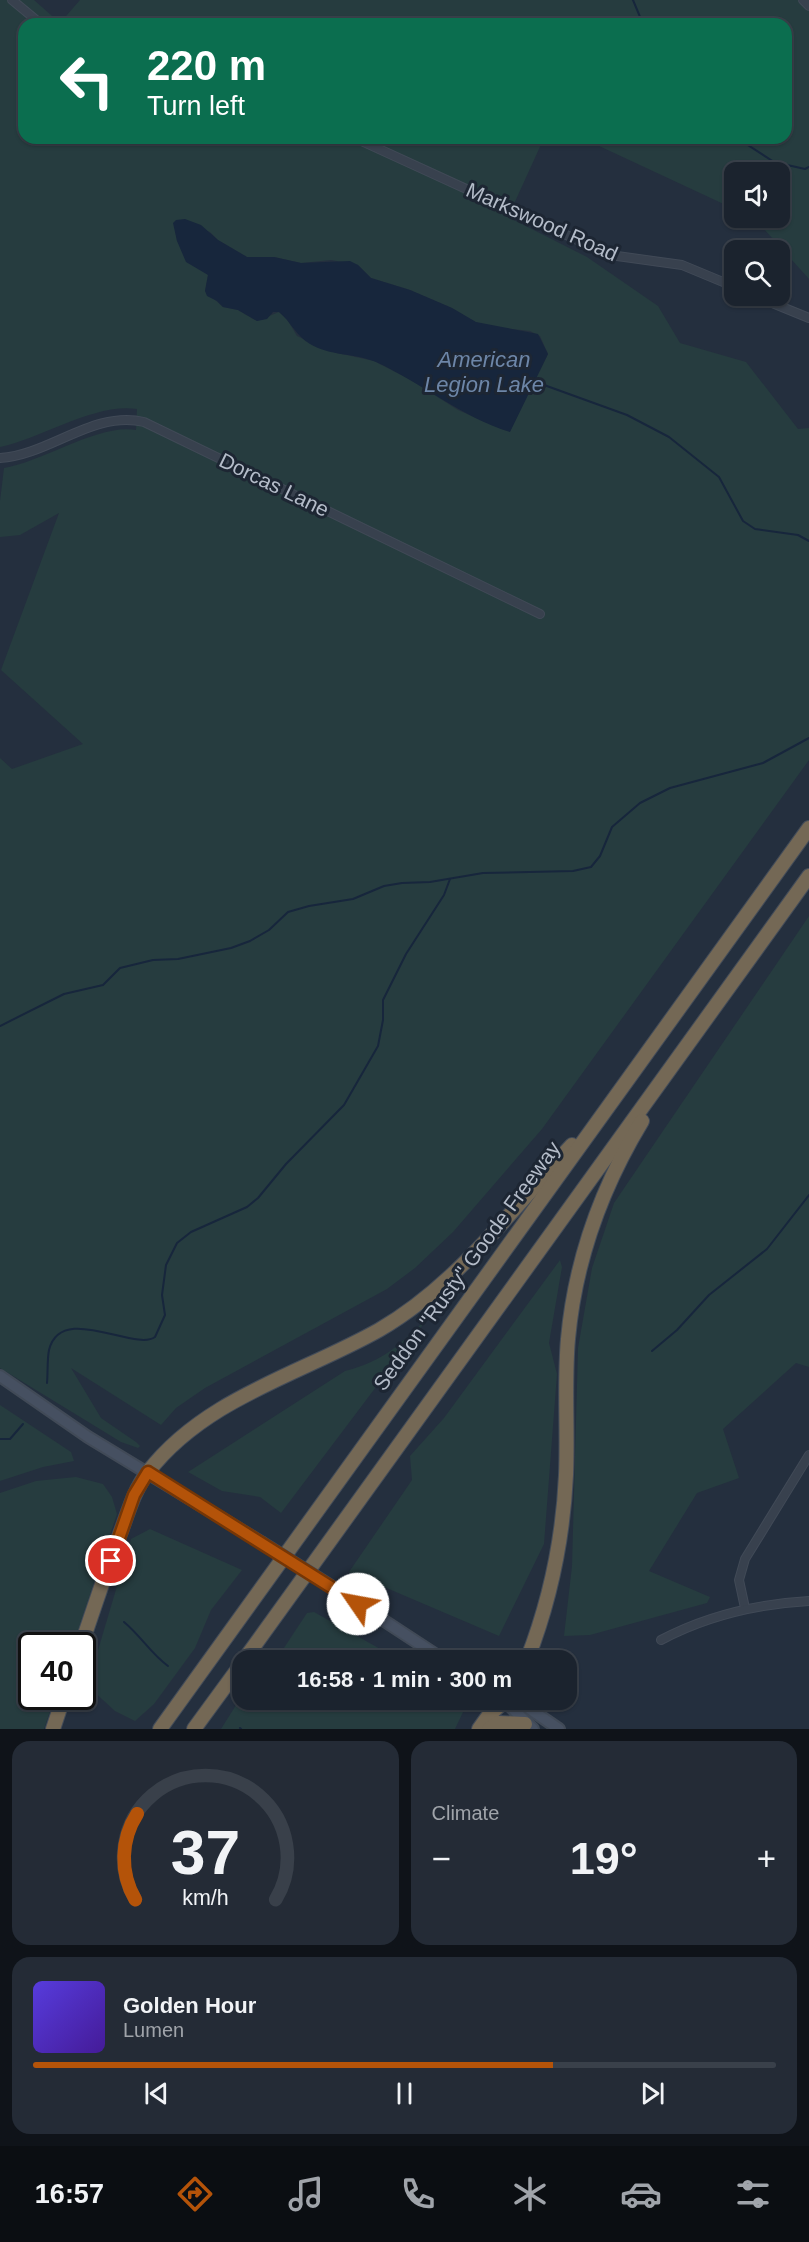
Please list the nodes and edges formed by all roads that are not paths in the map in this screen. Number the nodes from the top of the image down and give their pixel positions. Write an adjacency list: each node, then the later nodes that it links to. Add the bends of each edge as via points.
1 (12, 0): 4 (street)
2 (803, 0): 3 (street)
3 (809, 6)
4 (34, 18)
5 (368, 144): 6 (street, Markswood Road, via 610,255 682,266)
6 (724, 283)
7 (780, 306): 8 (street)
8 (809, 318)
9 (0, 458): 10 (street, Dorcas Lane, via 24,453 107,421 129,418 144,422)
10 (540, 614)
11 (809, 828): 14 (highway, Seddon "Rusty" Goode Freeway)
12 (809, 876): 13 (highway)
13 (701, 1026): 22 (highway); 24 (highway, via 623,1152 592,1226 578,1274 568,1336 562,1529)
14 (614, 1099): 17 (highway, via 495,1232 414,1307 378,1330 228,1405 199,1425); 32 (highway, Seddon "Rusty" Goode Freeway)
15 (0, 1377): 17 (street)
16 (809, 1455): 19 (street, via 746,1559 740,1580)
17 (148, 1472): 20 (highway, via 134,1495); 23 (street, bridge)
18 (809, 1601): 19 (street)
19 (745, 1608): 21 (street, via 690,1625)
20 (86, 1632)
21 (661, 1640)
22 (251, 1650)
23 (429, 1650)
24 (530, 1650)
25 (232, 1676): 33 (highway)
26 (59, 1710): 31 (highway)
27 (494, 1710): 34 (highway)
28 (514, 1710): 30 (street)
29 (530, 1710): 36 (street)
30 (529, 1726): 35 (highway, via 498,1723)
31 (53, 1729)
32 (160, 1729)
33 (194, 1729)
34 (479, 1729)
35 (489, 1729)
36 (559, 1729)

